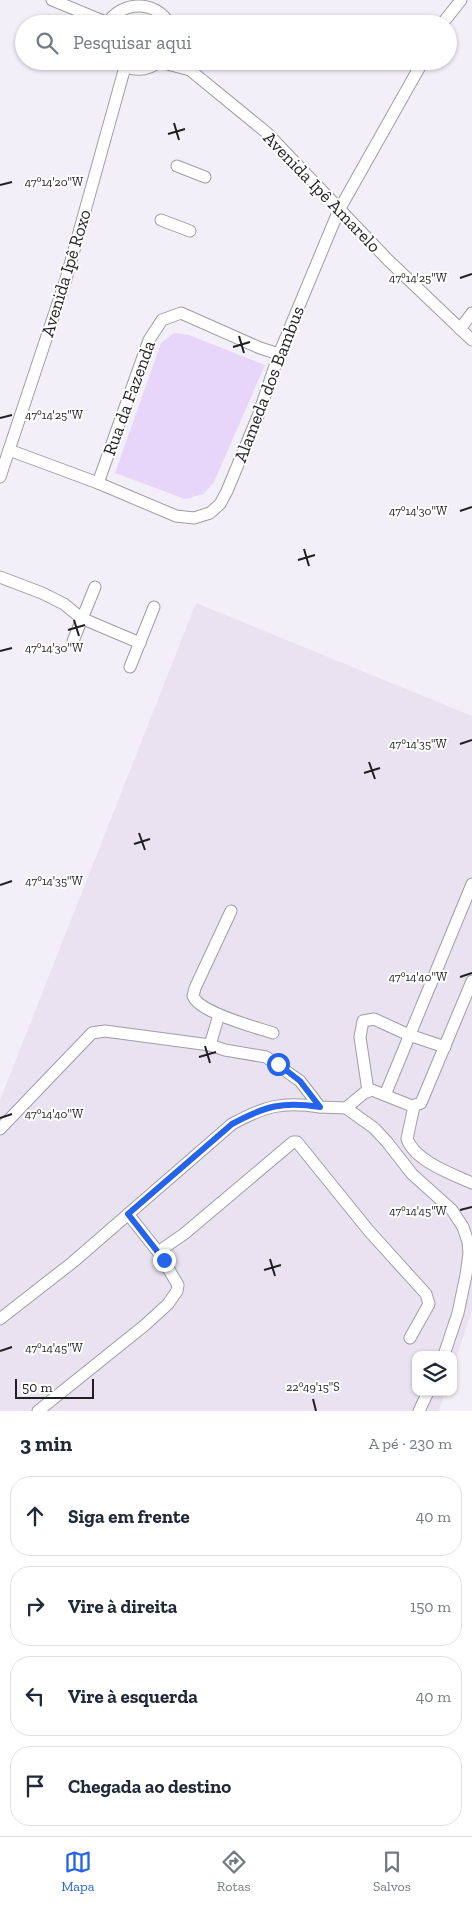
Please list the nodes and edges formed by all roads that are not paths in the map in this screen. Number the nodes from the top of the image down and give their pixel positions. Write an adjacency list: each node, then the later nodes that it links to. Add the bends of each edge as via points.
1 (52, 0): 4 (street)
2 (461, 0): 7 (street)
3 (154, 3): 5 (street, via 132,4); 6 (street)
4 (89, 15)
5 (112, 15)
6 (163, 15)
7 (449, 15)
8 (119, 70): 20 (street, Avenida Ipê Roxo, via 66,279)
9 (193, 70): 13 (street, Avenida Ipê Amarelo, via 267,133)
10 (418, 70): 13 (street, Alameda dos Bambus)
11 (177, 166): 12 (street)
12 (205, 177)
13 (339, 210): 17 (street, Avenida Ipê Amarelo); 19 (street, Alameda dos Bambus)
14 (161, 220): 15 (street)
15 (190, 231)
16 (472, 313): 17 (street)
17 (460, 329): 18 (street, Avenida Ipê Amarelo)
18 (472, 340)
19 (279, 354): 22 (street, Alameda dos Bambus, via 227,491 210,513 194,518 176,516); 22 (street, Rua da Fazenda, via 181,313 162,320 149,340)
20 (9, 450): 21 (street, Avenida Ipê Roxo); 22 (street, Alameda dos Bambus)
21 (0, 477)
22 (98, 483)
23 (0, 578): 26 (street, via 56,600)
24 (95, 587): 26 (street)
25 (154, 606): 28 (street)
26 (82, 618): 27 (street); 28 (street)
27 (73, 641)
28 (140, 642): 29 (street)
29 (130, 667)
30 (472, 884): 35 (street)
31 (231, 911): 33 (street, via 193,996 196,1002)
32 (472, 981): 37 (street)
33 (219, 1015): 34 (street); 36 (street)
34 (273, 1033)
35 (409, 1035): 37 (street); 38 (street, via 374,1019 363,1021 360,1037); 39 (street)
36 (210, 1045): 41 (street, via 266,1057 300,1081); 43 (street, via 105,1031 92,1033)
37 (445, 1047): 40 (street, via 424,1099)
38 (368, 1091): 39 (street); 42 (street)
39 (385, 1094): 40 (street)
40 (414, 1106): 44 (street, via 408,1144 424,1160)
41 (320, 1107): 42 (street); 45 (street, via 280,1105 232,1124)
42 (346, 1108): 46 (street, via 374,1128 412,1174 452,1210 463,1227)
43 (0, 1129)
44 (472, 1183)
45 (128, 1214): 47 (street); 48 (street)
46 (470, 1249): 50 (street, via 458,1313)
47 (159, 1253): 49 (street, via 293,1142 297,1142 369,1231 426,1294 429,1304); 52 (street, via 178,1286 168,1304)
48 (0, 1319)
49 (410, 1338)
50 (445, 1351)
51 (426, 1396): 53 (street)
52 (38, 1411)
53 (419, 1411)

